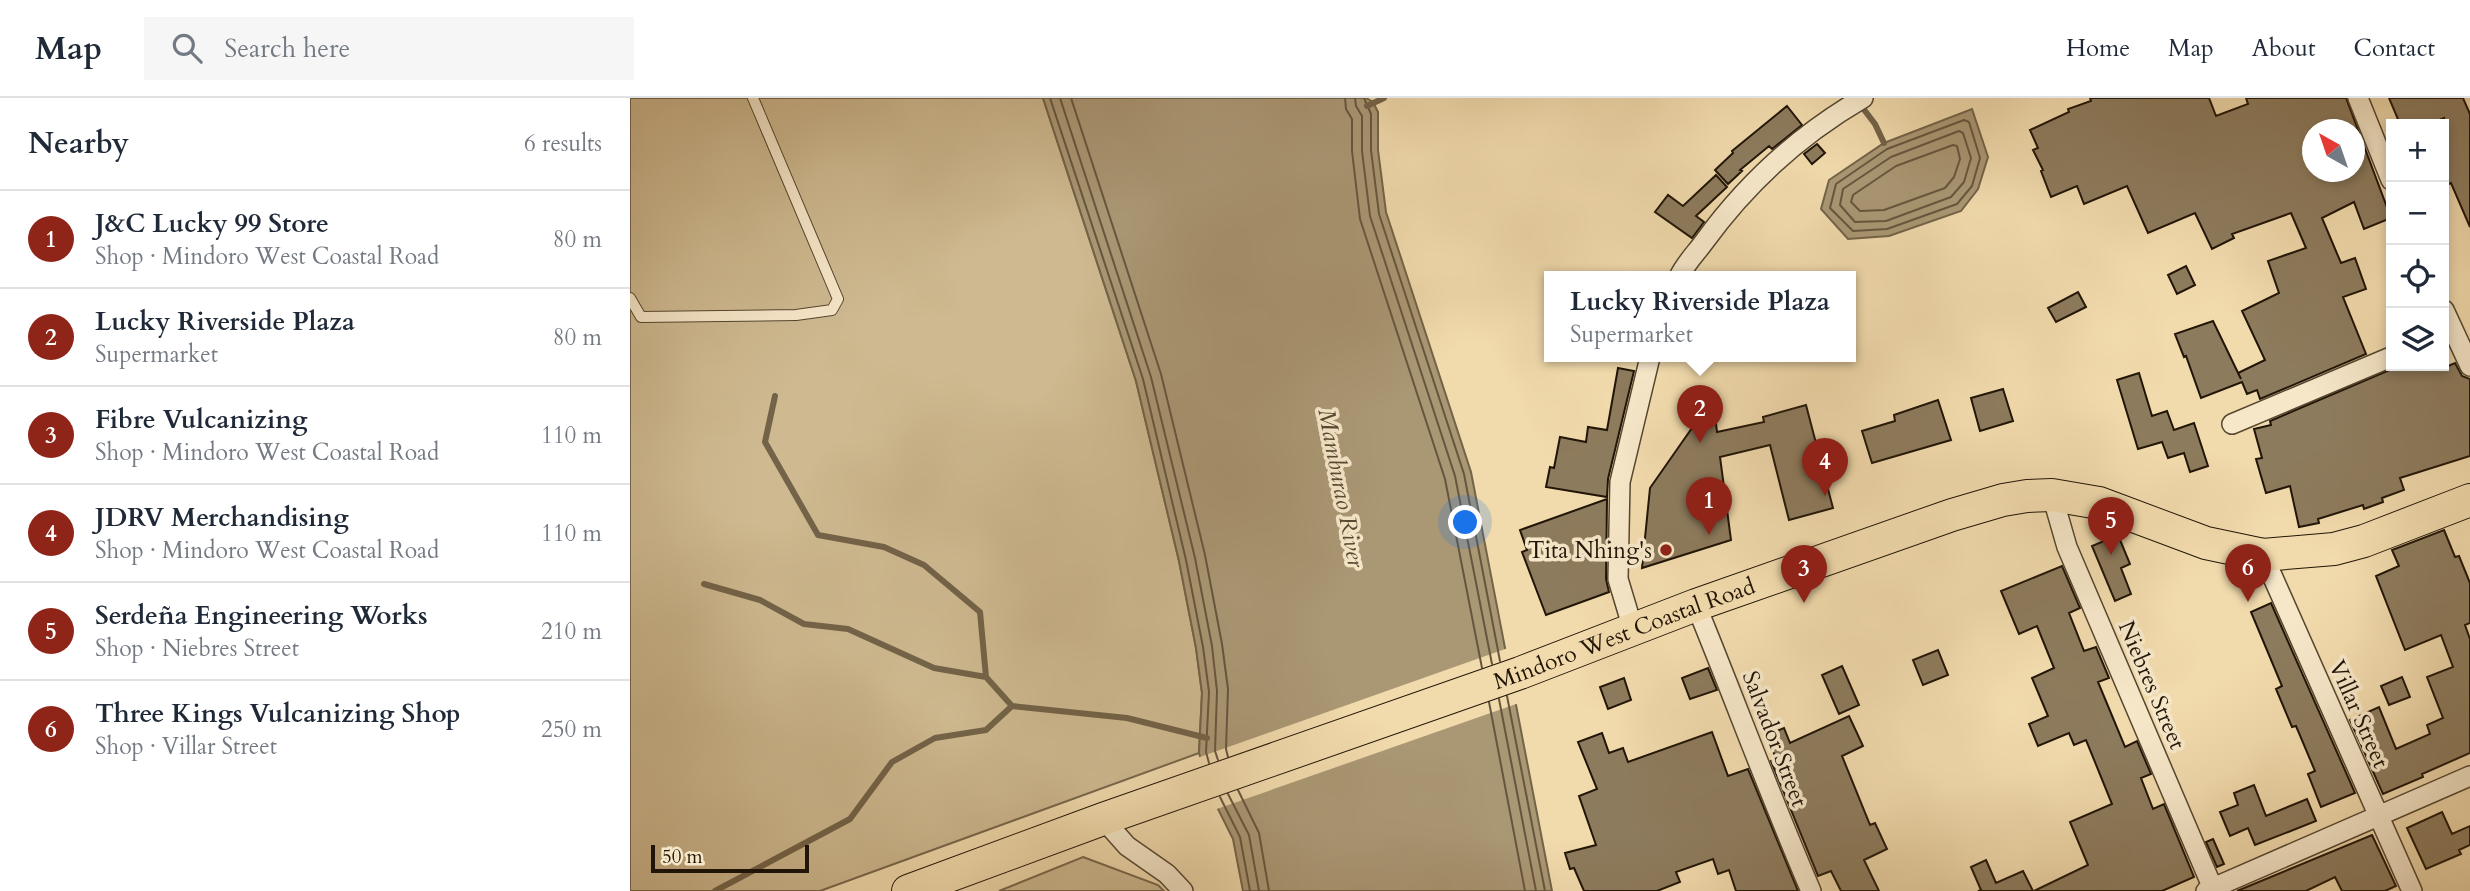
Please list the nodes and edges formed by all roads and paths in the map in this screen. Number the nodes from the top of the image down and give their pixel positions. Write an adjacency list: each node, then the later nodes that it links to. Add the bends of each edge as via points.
1 (753, 98): 6 (lane, via 838,299 832,310 796,315 641,317)
2 (1863, 98): 5 (street, via 1836,113 1764,172 1721,218)
3 (2358, 98): 4 (street)
4 (2386, 168)
5 (1683, 271)
6 (630, 298)
7 (2455, 330): 10 (street)
8 (2386, 358): 11 (street)
9 (1649, 362): 16 (street, via 1620,482 1618,579)
10 (2470, 366)
11 (2232, 425)
12 (2052, 495): 14 (main road, Mindoro West Coastal Road, via 2099,503 2206,543); 15 (main road, Mindoro West Coastal Road, via 2015,498 1952,515); 20 (street, Niebres Street, via 2067,547)
13 (2470, 500): 14 (main road, Mindoro West Coastal Road, via 2334,549)
14 (2263, 555): 18 (street, Villar Street)
15 (1696, 605): 16 (main road, Mindoro West Coastal Road); 23 (street, Salvador Street)
16 (1633, 629): 19 (main road, Mindoro West Coastal Road)
17 (2470, 776): 18 (street)
18 (2376, 815): 20 (street); 24 (street, Villar Street)
19 (1103, 819): 21 (main road, Mindoro West Coastal Road); 22 (street, via 1127,846)
20 (2211, 890)
21 (908, 891)
22 (1183, 891)
23 (1811, 891)
24 (2412, 891)

